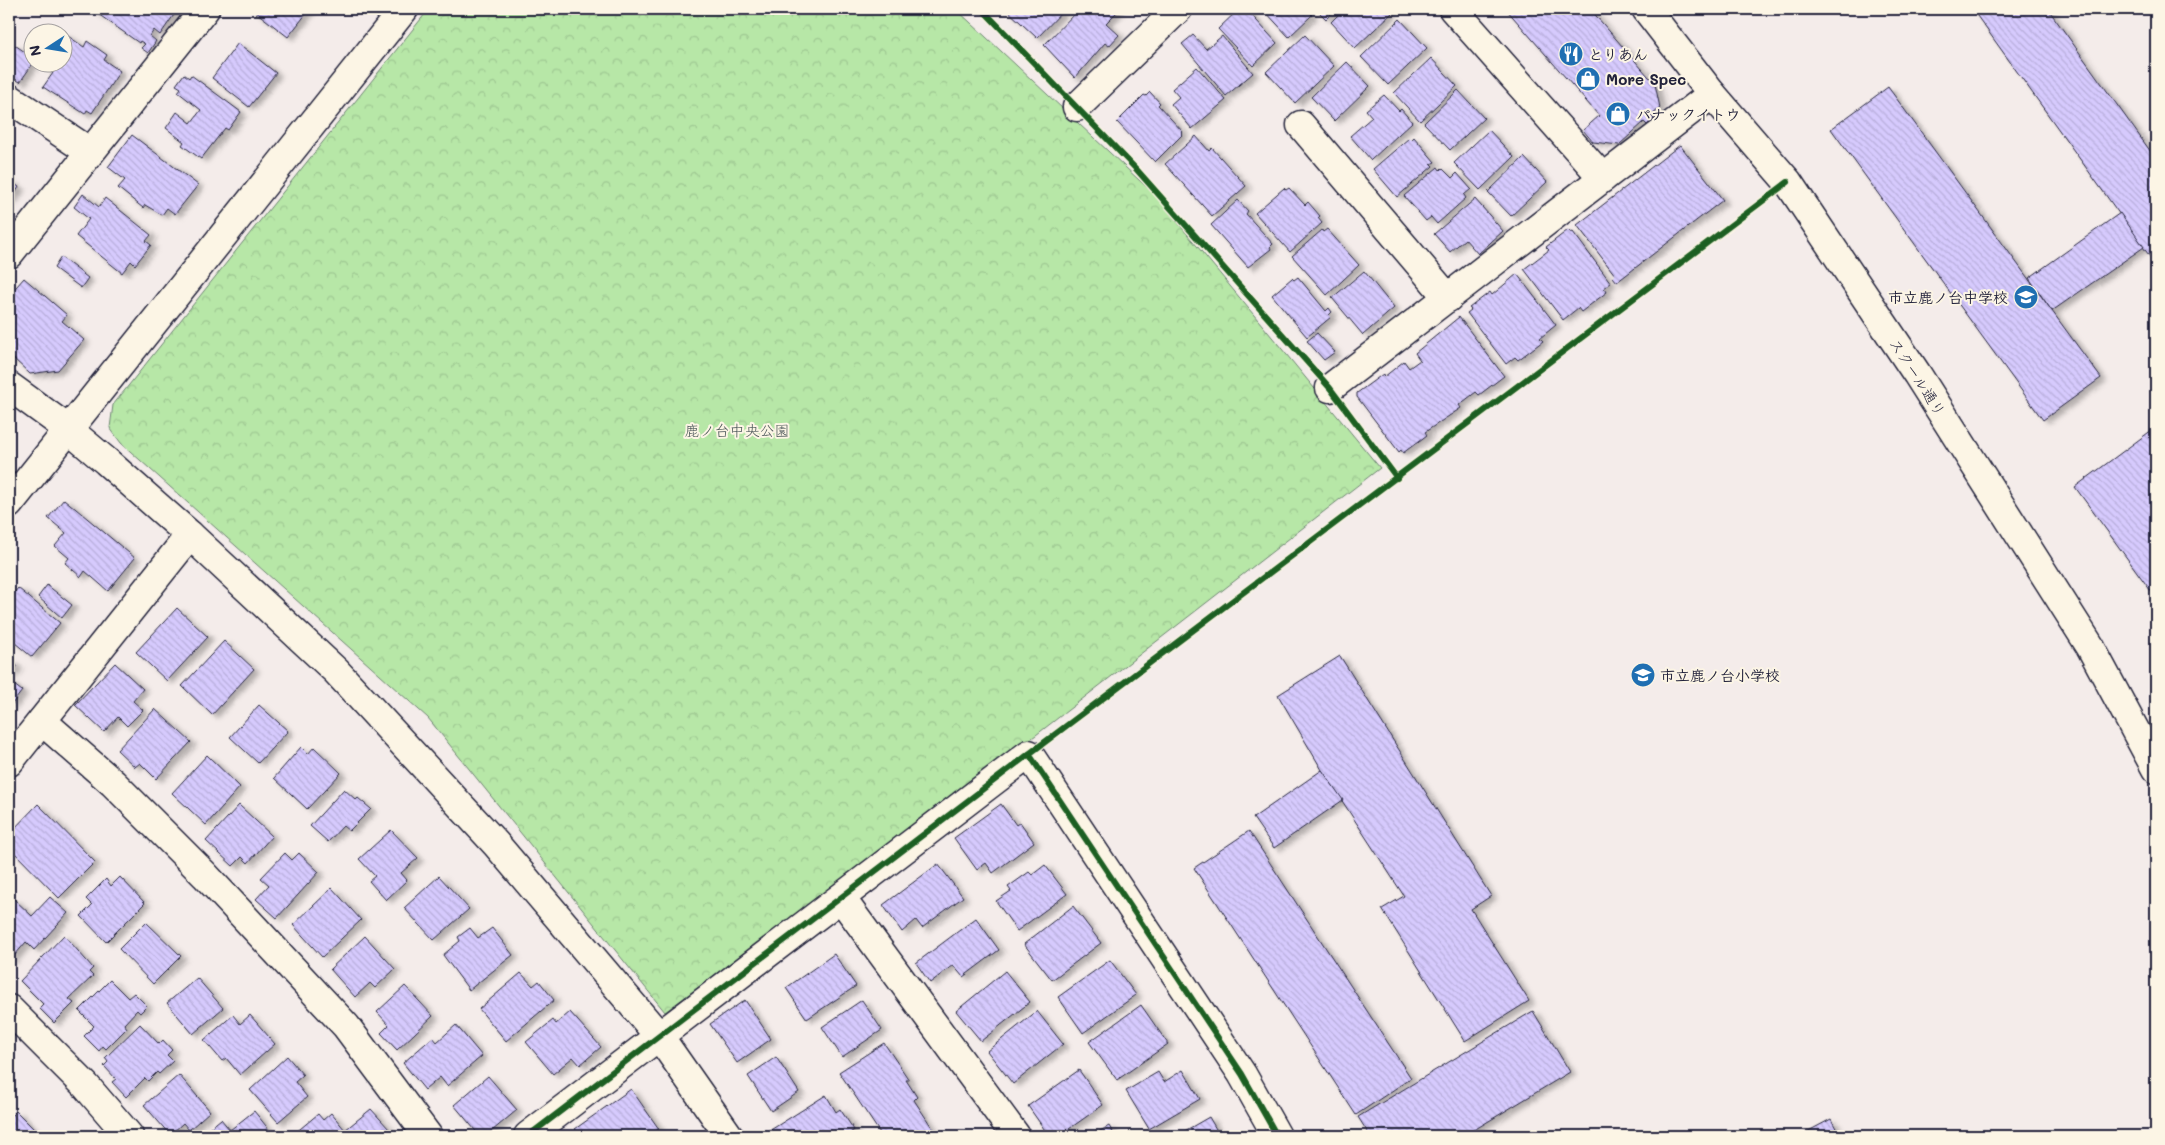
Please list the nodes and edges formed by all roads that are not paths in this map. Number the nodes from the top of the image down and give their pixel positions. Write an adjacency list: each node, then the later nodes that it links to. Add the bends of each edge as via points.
1 (205, 9): 10 (street)
2 (404, 9): 16 (street)
3 (1452, 9): 11 (street)
4 (1646, 9): 6 (street, スクール通り)
5 (1165, 13): 8 (street)
6 (1712, 94): 11 (street); 21 (street, スクール通り, via 1788,182 1917,374 2090,646)
7 (9, 98): 10 (street)
8 (1077, 107)
9 (1301, 125): 13 (street)
10 (90, 152): 12 (street)
11 (1603, 178): 13 (street)
12 (9, 254)
13 (1448, 298): 15 (street)
14 (9, 386): 16 (street)
15 (1330, 388)
16 (68, 429): 17 (street); 18 (street)
17 (9, 504)
18 (190, 535): 19 (street); 24 (street, via 336,671 496,844)
19 (42, 721): 20 (street); 26 (street, via 113,783 346,1026)
20 (9, 762)
21 (2156, 769)
22 (841, 898): 24 (street); 29 (street); 30 (street, via 1029,754 1242,1074)
23 (9, 1009): 25 (street, via 86,1086)
24 (659, 1036): 27 (street); 28 (street)
25 (129, 1136)
26 (428, 1136)
27 (528, 1136)
28 (729, 1136)
29 (1016, 1136)
30 (1277, 1136)

